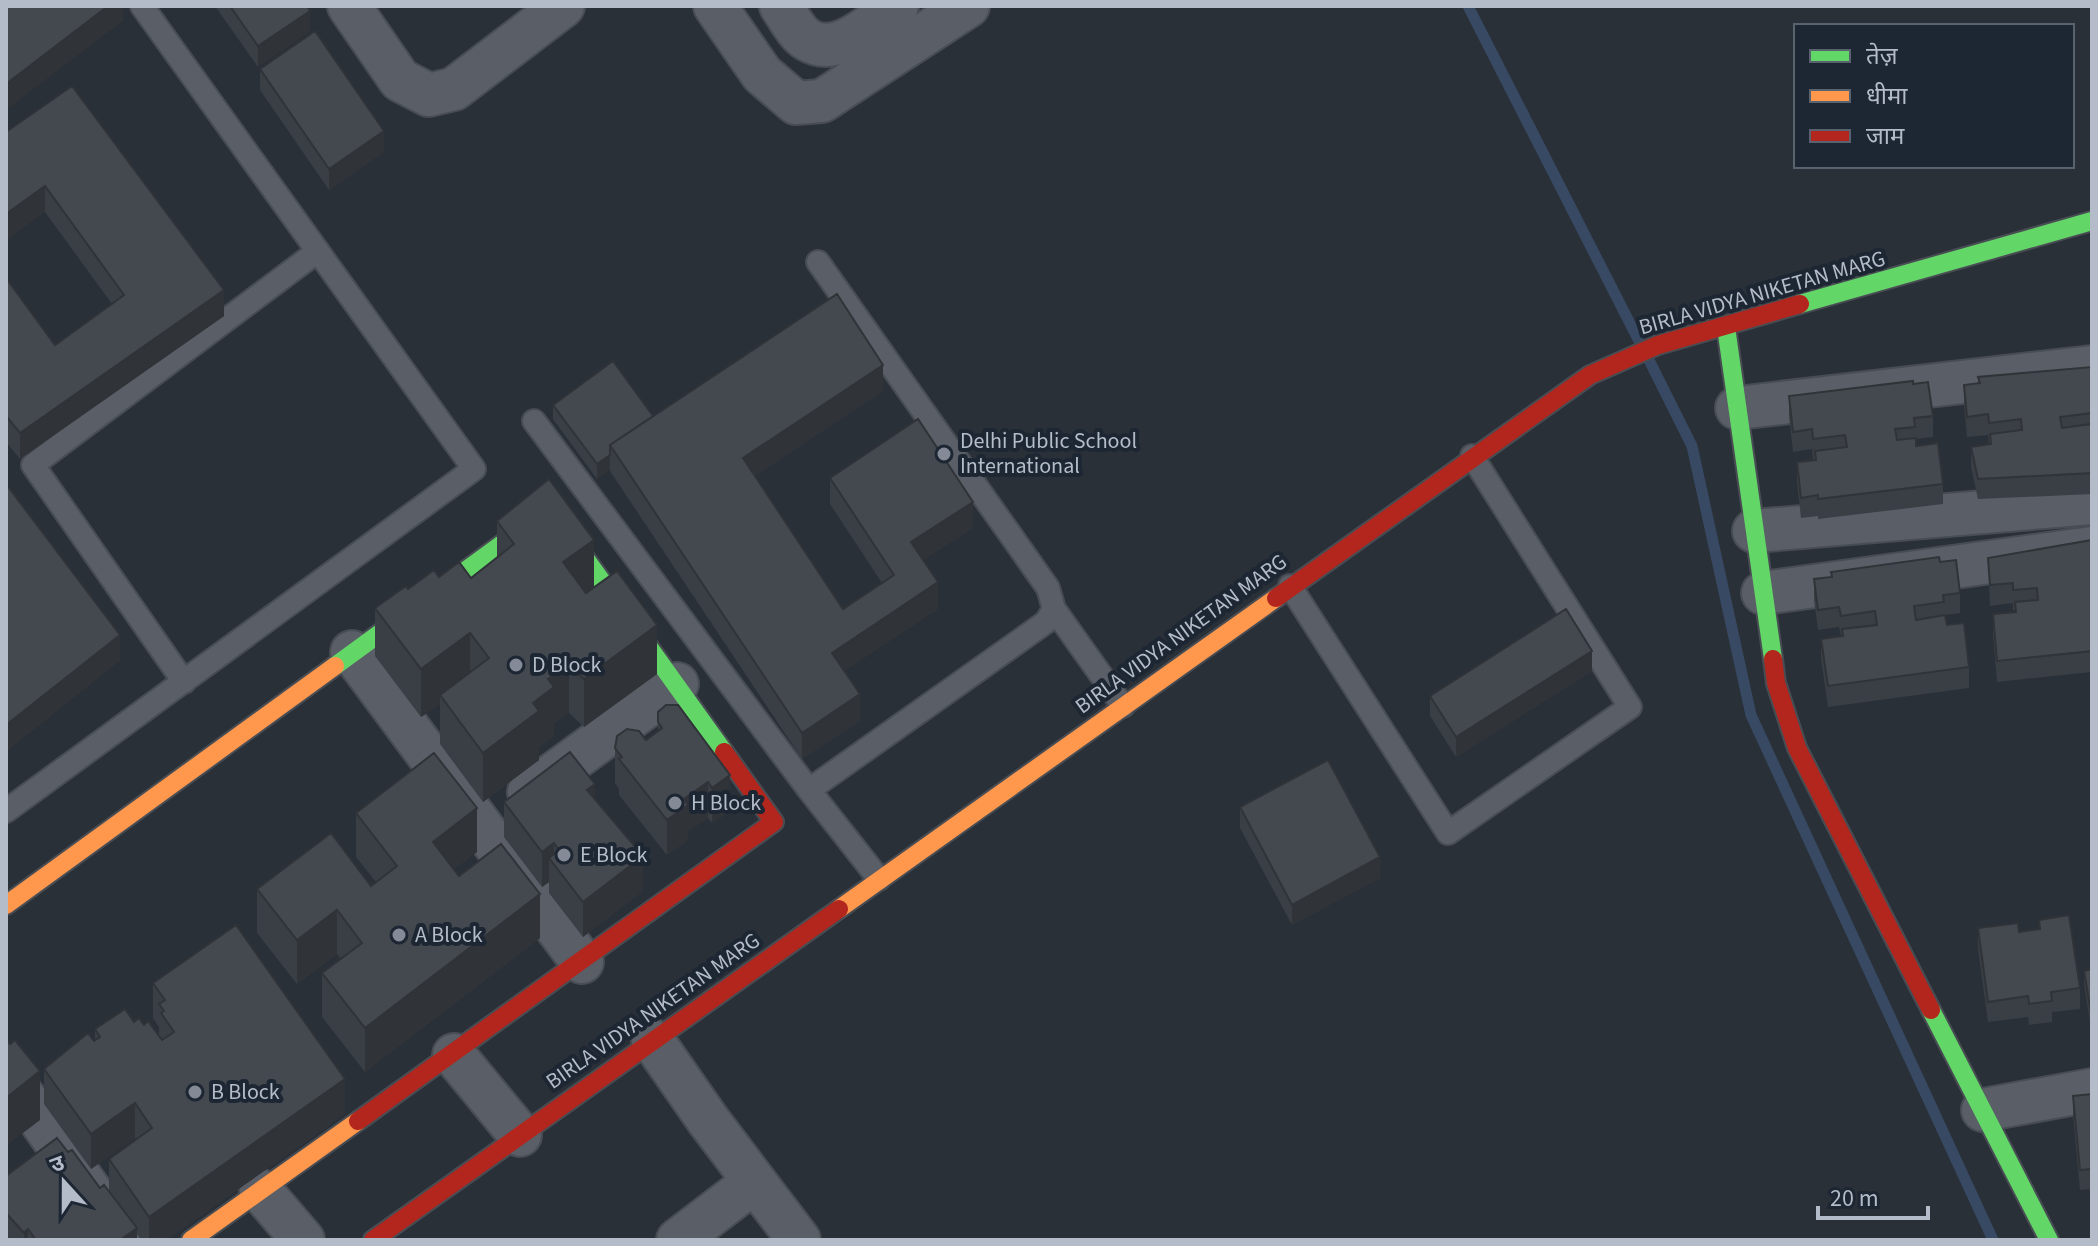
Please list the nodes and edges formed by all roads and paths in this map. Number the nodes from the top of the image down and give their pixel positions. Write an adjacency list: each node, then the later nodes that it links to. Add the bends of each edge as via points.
1 (142, 6): 9 (lane)
2 (349, 6): 3 (street, via 400,80 429,95 454,89)
3 (563, 6)
4 (715, 6): 7 (street, via 762,74 796,103 822,101)
5 (781, 6): 6 (street, via 806,40 823,46 844,42)
6 (897, 6)
7 (968, 6)
8 (2092, 221): 11 (street, BIRLA VIDYA NIKETAN MARG)
9 (318, 251): 23 (lane, via 33,465); 23 (lane, via 474,469)
10 (818, 262): 21 (lane, via 1048,588)
11 (1726, 327): 13 (street); 15 (street, BIRLA VIDYA NIKETAN MARG, via 1658,345 1590,375)
12 (2092, 367): 13 (street)
13 (1737, 408): 17 (street)
14 (534, 421): 26 (lane)
15 (1472, 456): 19 (street, BIRLA VIDYA NIKETAN MARG); 19 (lane, via 1630,707 1448,833)
16 (2092, 503): 17 (street)
17 (1754, 531): 20 (street)
18 (2092, 548): 20 (street)
19 (1290, 586): 25 (street, BIRLA VIDYA NIKETAN MARG)
20 (1763, 593): 36 (street, via 1776,683 1797,748)
21 (1054, 609): 25 (lane); 26 (lane, via 1046,622)
22 (352, 652): 24 (street, via 550,509); 28 (street); 30 (street)
23 (184, 682): 27 (lane)
24 (677, 684): 28 (street); 31 (street, via 774,822)
25 (1123, 706): 29 (street, BIRLA VIDYA NIKETAN MARG)
26 (809, 790): 29 (lane)
27 (6, 811)
28 (482, 826): 31 (street)
29 (879, 879): 32 (street, BIRLA VIDYA NIKETAN MARG)
30 (6, 905)
31 (582, 962): 33 (street)
32 (653, 1041): 37 (street, BIRLA VIDYA NIKETAN MARG); 40 (street)
33 (454, 1055): 37 (street); 41 (street)
34 (6, 1072): 38 (street)
35 (2092, 1090): 36 (street)
36 (1983, 1110): 48 (street)
37 (520, 1135): 45 (street, BIRLA VIDYA NIKETAN MARG)
38 (63, 1150): 39 (street); 42 (street)
39 (29, 1175)
40 (754, 1182): 46 (street); 47 (street)
41 (261, 1191): 43 (street); 44 (street)
42 (125, 1240)
43 (191, 1240)
44 (303, 1240)
45 (373, 1240)
46 (678, 1240)
47 (799, 1240)
48 (2049, 1240)

